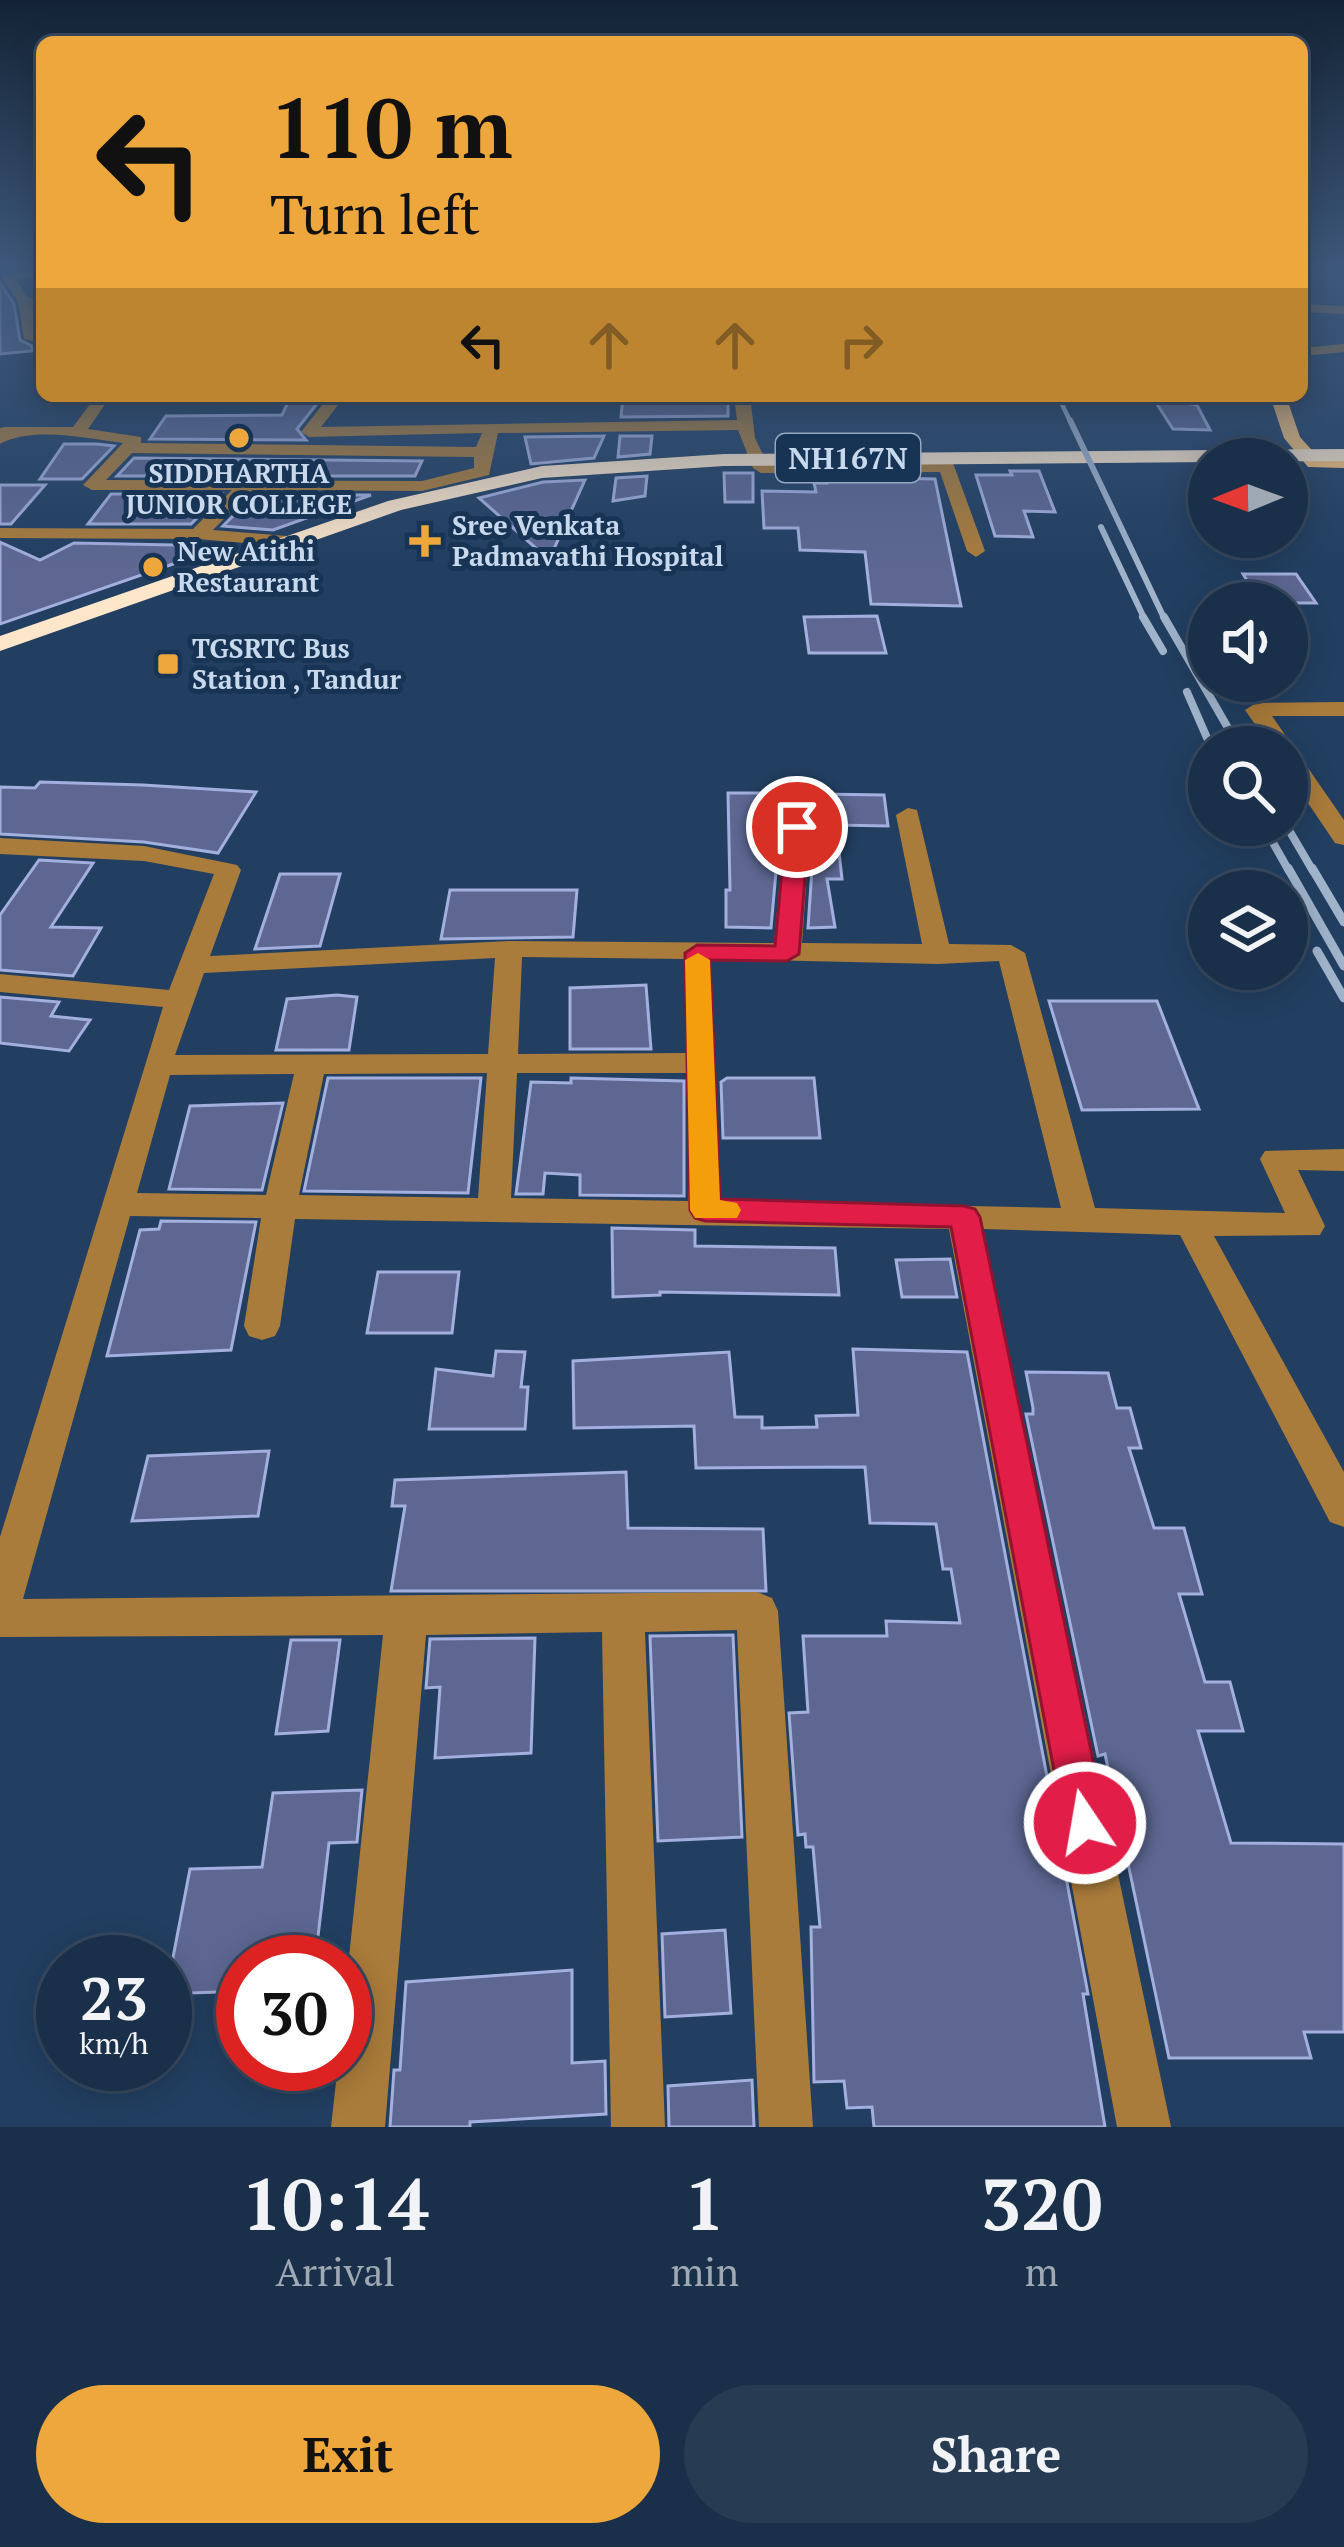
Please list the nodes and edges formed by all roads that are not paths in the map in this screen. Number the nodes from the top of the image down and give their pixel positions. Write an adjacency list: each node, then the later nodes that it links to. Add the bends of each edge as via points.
1 (100, 402): 10 (street)
2 (216, 402): 6 (street)
3 (333, 402): 8 (street, via 309,432)
4 (742, 402): 7 (street)
5 (1280, 402): 11 (main road)
6 (208, 414)
7 (744, 424): 8 (street); 23 (street, via 761,467 947,467)
8 (492, 428): 16 (street)
9 (199, 431): 14 (street)
10 (77, 432): 12 (street, via 5,432); 13 (street, via 135,440)
11 (1293, 438)
12 (0, 439)
13 (128, 448): 14 (street); 19 (street, via 92,485)
14 (188, 448): 16 (street)
15 (1308, 449): 17 (main road)
16 (482, 452): 19 (street, via 482,471 422,486)
17 (1344, 455): 18 (main road, via 1314,463); 22 (highway, NH167N, via 628,463 498,478)
18 (1308, 457)
19 (247, 484): 21 (street)
20 (3, 534): 21 (street)
21 (198, 534): 22 (street)
22 (293, 541): 24 (highway, NH167N)
23 (976, 550)
24 (0, 644)
25 (1344, 709): 26 (street, via 1256,710)
26 (1267, 726)
27 (801, 784): 34 (street)
28 (1308, 786): 30 (street)
29 (908, 815): 35 (street)
30 (1344, 838)
31 (0, 845): 36 (street, via 145,854 228,870)
32 (509, 949): 33 (street); 36 (street); 42 (street)
33 (697, 953): 34 (street); 39 (street)
34 (787, 954): 35 (street)
35 (938, 956): 49 (street, via 1011,953)
36 (192, 965): 38 (street)
37 (0, 983): 38 (street)
38 (179, 1000): 41 (street)
39 (704, 1063): 42 (street); 46 (street)
40 (310, 1064): 41 (street); 42 (street); 45 (street)
41 (158, 1065): 44 (street)
42 (504, 1065): 47 (street)
43 (1344, 1160): 50 (street, via 1276,1159 1309,1226)
44 (116, 1204): 45 (street); 53 (street)
45 (280, 1206): 47 (street); 51 (street)
46 (705, 1210): 47 (street); 48 (street)
47 (494, 1211)
48 (964, 1217): 49 (street); 60 (street)
49 (1081, 1220): 50 (street)
50 (1190, 1220): 52 (street)
51 (262, 1326)
52 (1344, 1510)
53 (0, 1607)
54 (622, 1613): 55 (street); 58 (street); 59 (street, via 757,1611)
55 (406, 1616): 56 (street); 57 (street)
56 (0, 1618)
57 (358, 2127)
58 (638, 2127)
59 (786, 2127)
60 (1144, 2127)

